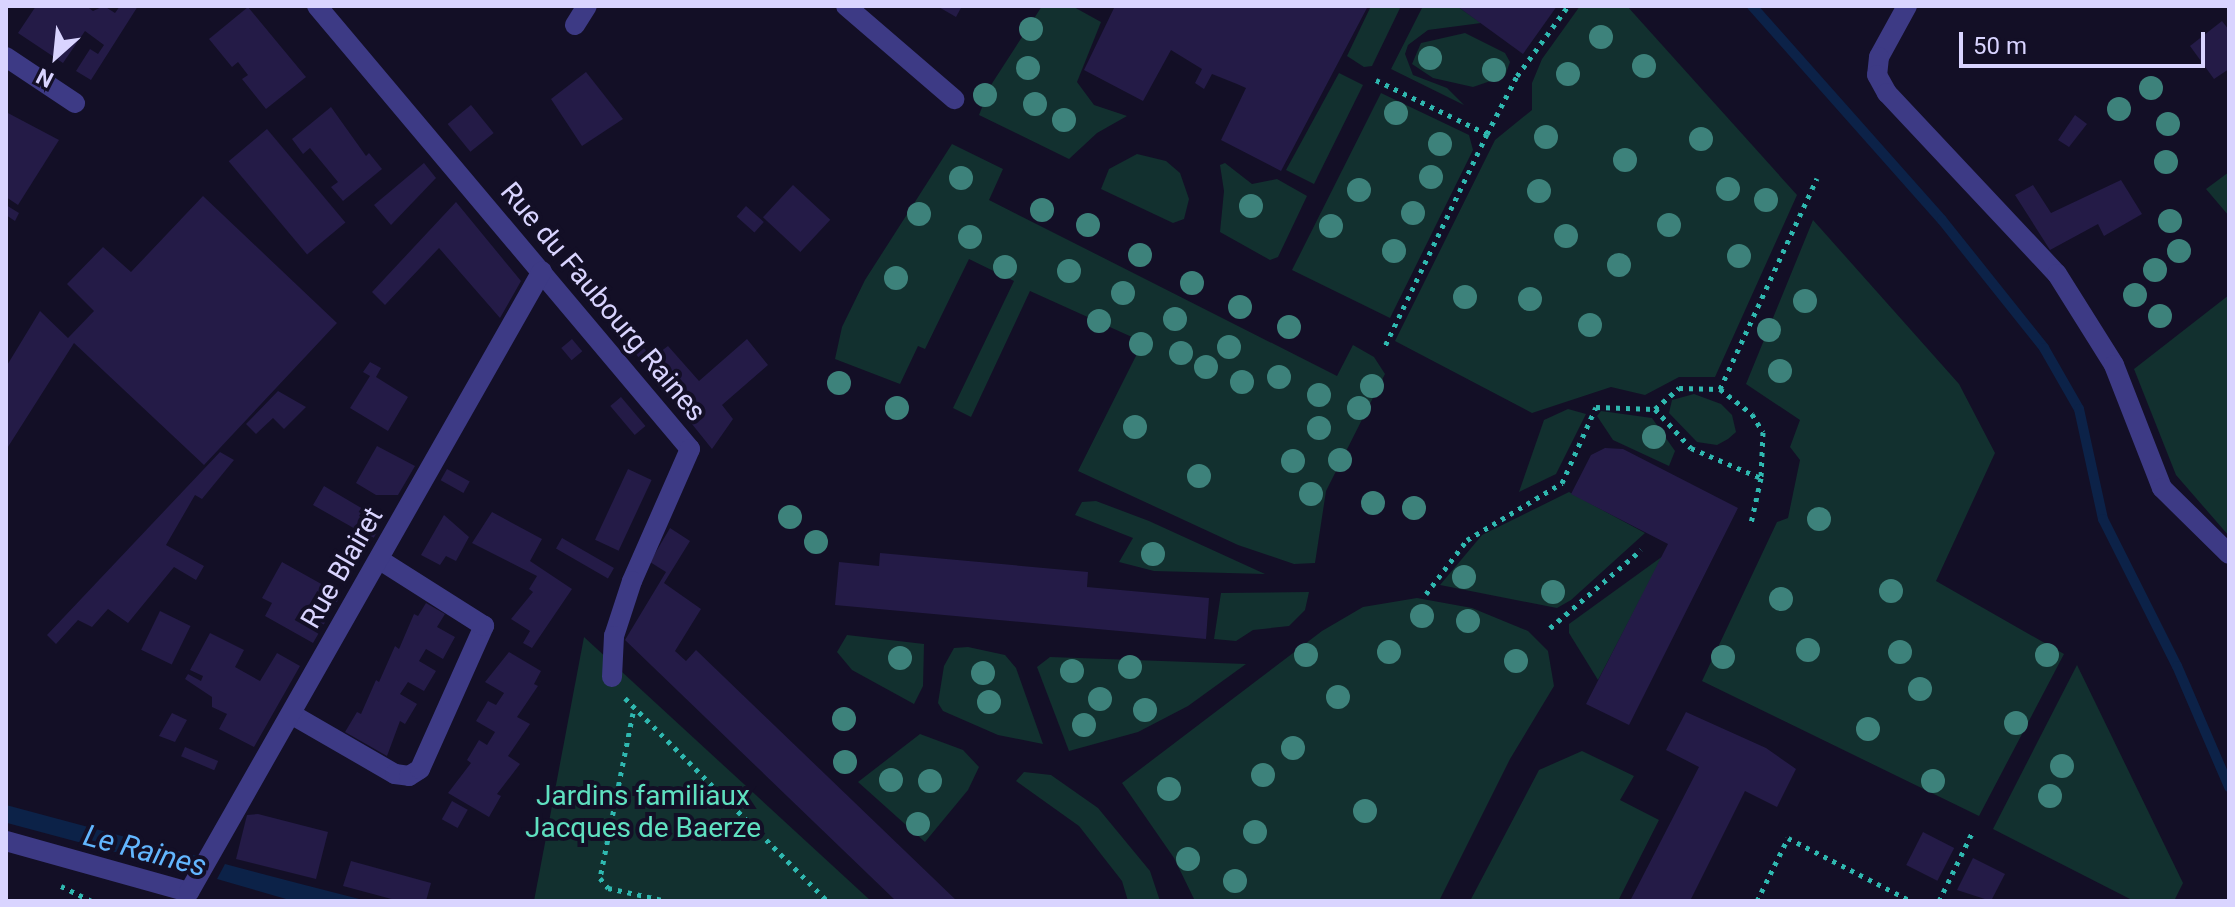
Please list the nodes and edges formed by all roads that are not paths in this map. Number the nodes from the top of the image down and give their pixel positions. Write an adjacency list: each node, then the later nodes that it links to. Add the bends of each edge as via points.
1 (317, 6): 9 (street, Rue du Faubourg Raines)
2 (587, 6): 5 (street)
3 (846, 6): 7 (street)
4 (1907, 6): 10 (street, via 1879,57 1877,75 1887,93 2057,274 2114,365 2162,488)
5 (575, 25)
6 (6, 57): 8 (street)
7 (954, 99)
8 (75, 103)
9 (542, 271): 11 (street, Rue Blairet); 12 (street, Rue du Faubourg Raines, via 690,449 632,581 614,636)
10 (2229, 554)
11 (380, 560): 13 (street, Rue Blairet); 13 (street, via 484,626 420,769 409,776 395,774)
12 (612, 677)
13 (291, 714): 14 (street, Rue Blairet, via 192,887)
14 (6, 841)

